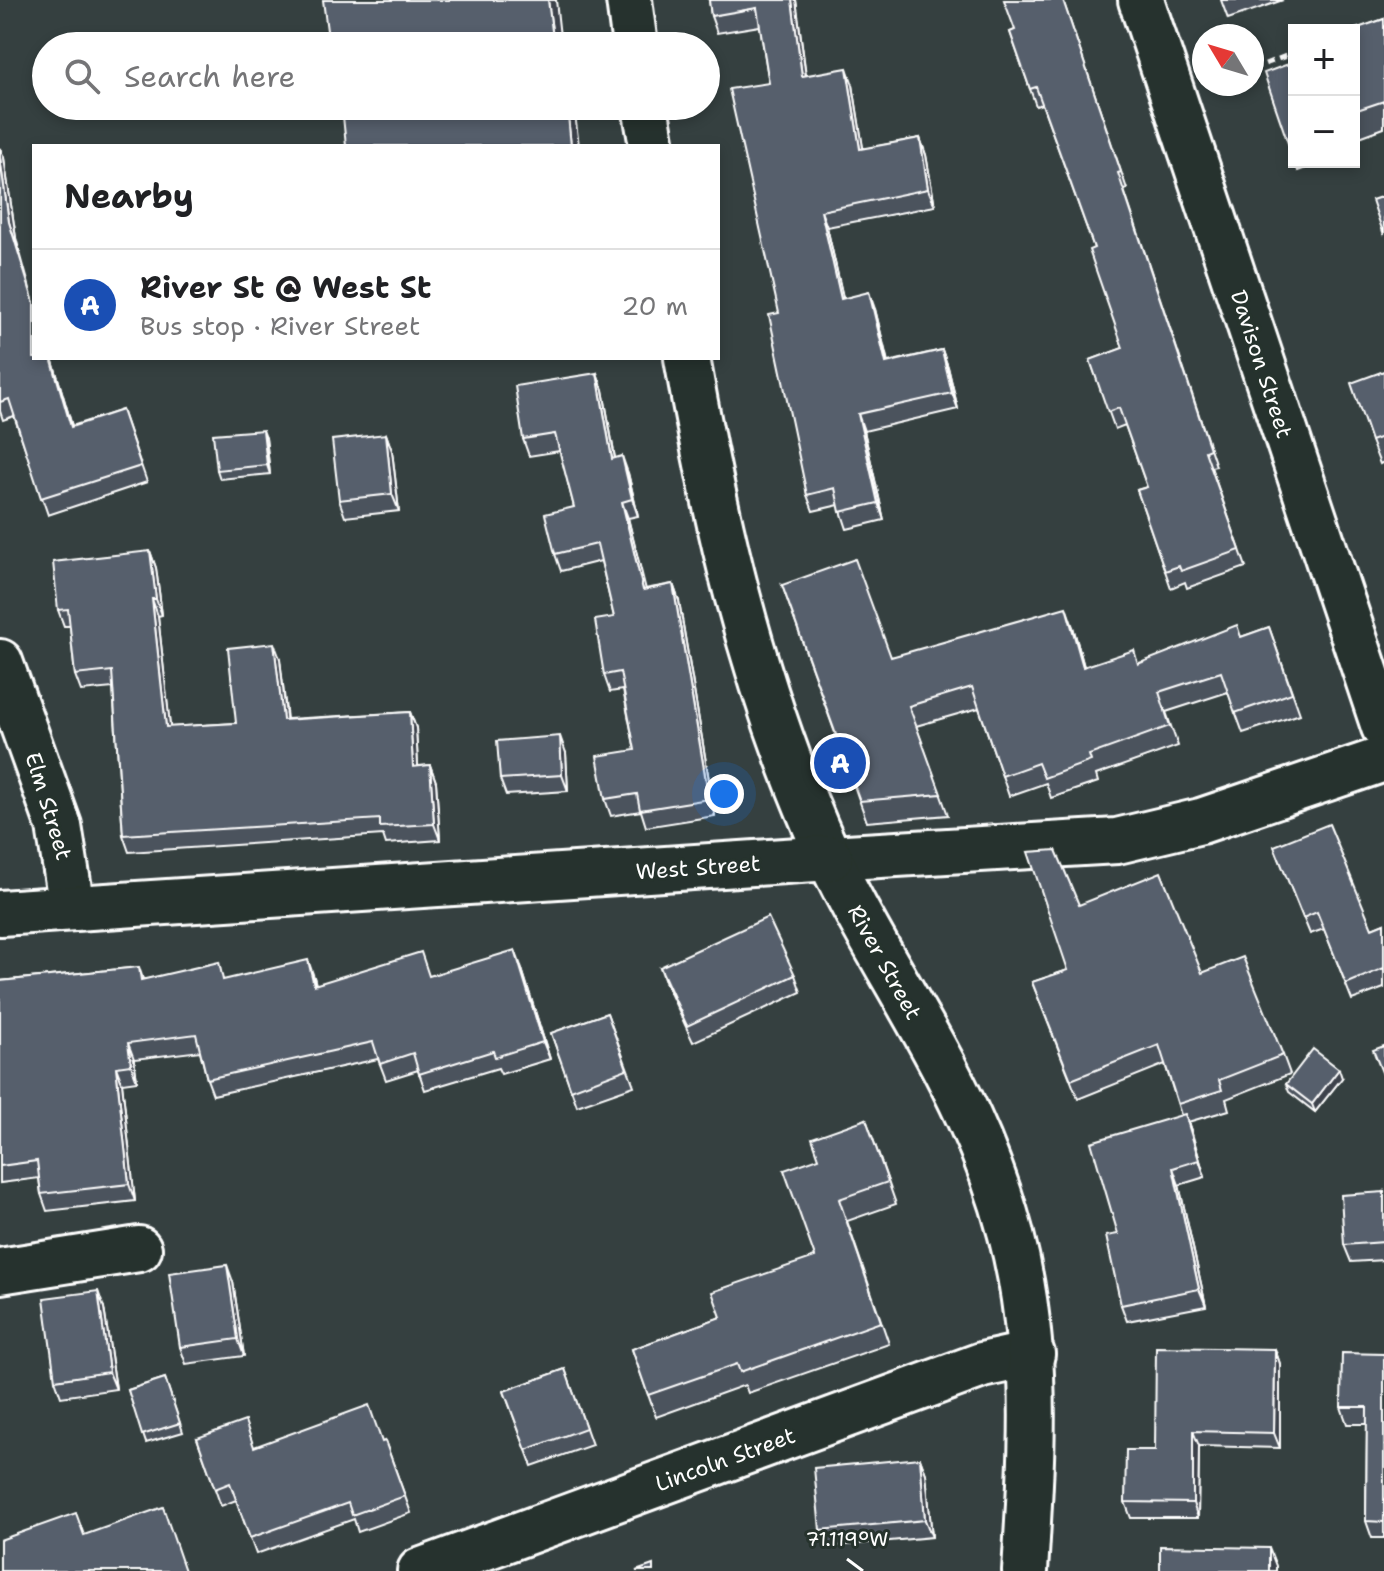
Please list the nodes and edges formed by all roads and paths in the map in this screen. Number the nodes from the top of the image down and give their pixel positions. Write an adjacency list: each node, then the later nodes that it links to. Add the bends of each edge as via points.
1 (629, 0): 3 (street)
2 (1141, 0): 10 (street, Davison Street)
3 (633, 32)
4 (1288, 55): 5 (path)
5 (1264, 64)
6 (647, 120): 7 (street)
7 (652, 144)
8 (687, 360): 12 (street, River Street, via 715,515 741,615)
9 (0, 662): 13 (street, Elm Street, via 59,826)
10 (1384, 727)
11 (1384, 759): 12 (street, West Street, via 1201,821 1117,841)
12 (830, 858): 13 (street, West Street); 17 (street, River Street, via 985,1154 1013,1236)
13 (72, 908): 14 (street, West Street)
14 (0, 913)
15 (139, 1249): 16 (street)
16 (0, 1271)
17 (1032, 1354): 18 (street, Lincoln Street, via 982,1365); 19 (street, River Street, via 1034,1436)
18 (420, 1571)
19 (1025, 1571)

